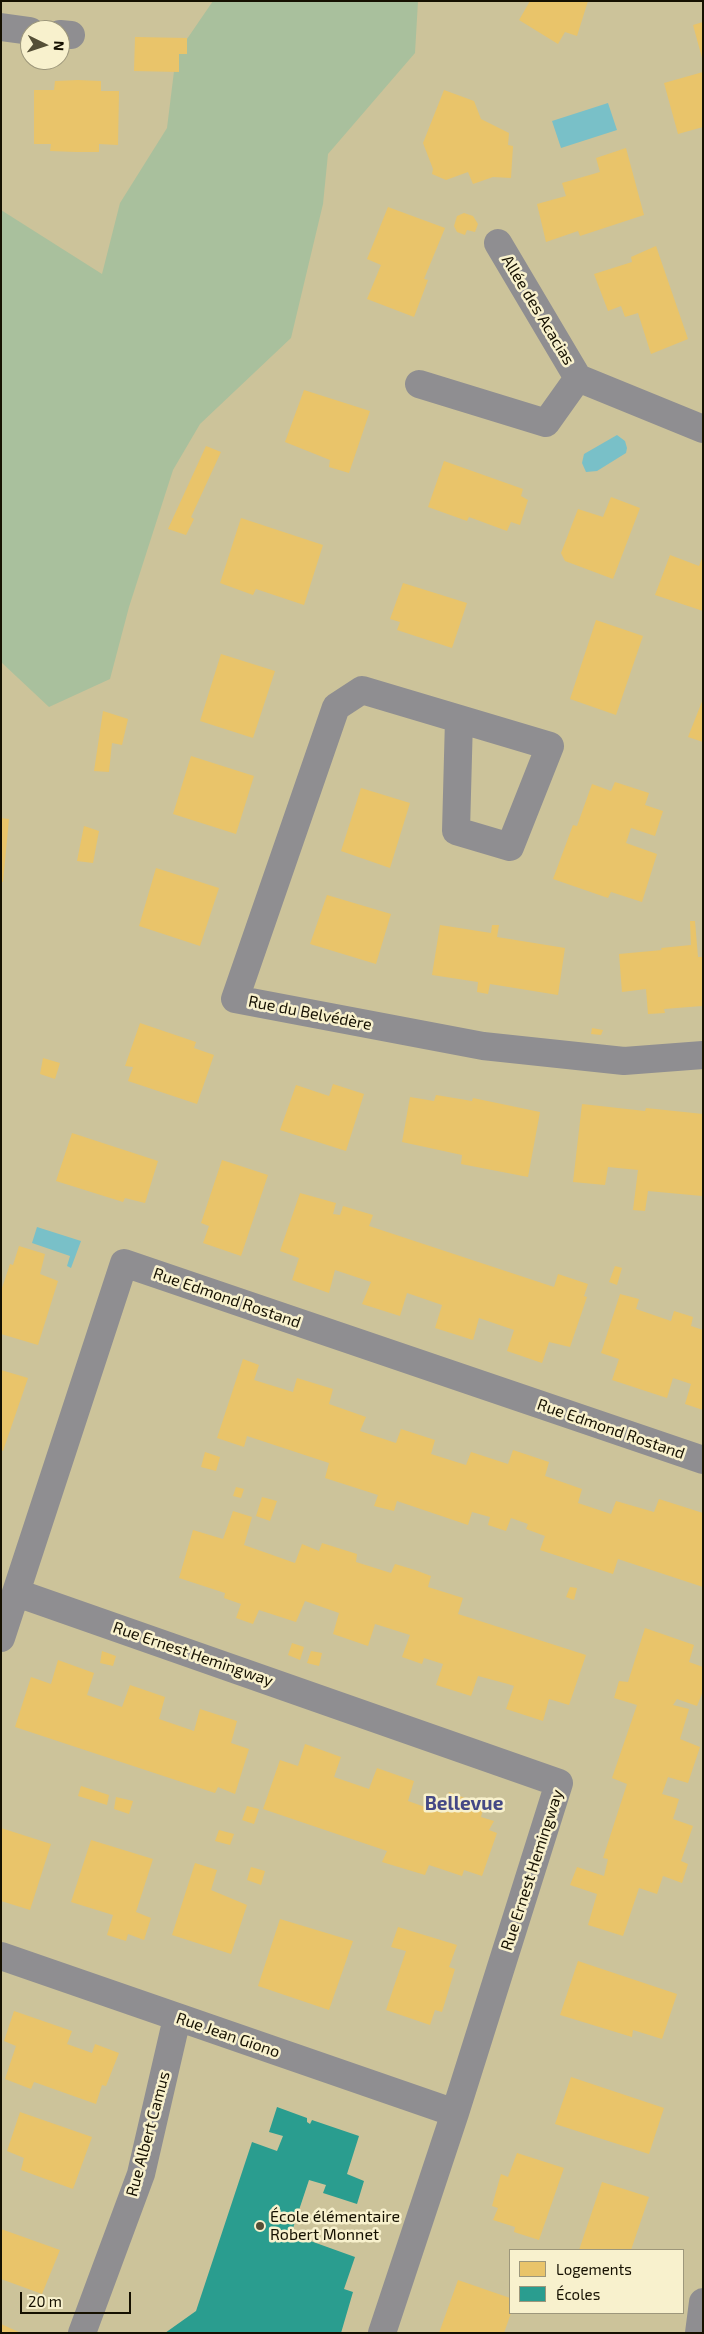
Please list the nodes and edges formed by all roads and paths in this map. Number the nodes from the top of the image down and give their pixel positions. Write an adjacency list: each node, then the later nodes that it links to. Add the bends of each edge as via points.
1 (1, 28): 2 (street)
2 (20, 30)
3 (498, 243): 4 (street, Allée des Acacias)
4 (578, 378): 5 (street, Allée des Acacias, via 546,423); 6 (street, Allée des Acacias)
5 (419, 384)
6 (703, 429)
7 (459, 719): 7 (street, Rue du Belvédère, via 456,831 510,847 550,746); 8 (street, Rue du Belvédère, via 362,690 336,707 235,999 483,1046 624,1061)
8 (703, 1055)
9 (703, 1460): 10 (street, Rue Edmond Rostand, via 124,1263)
10 (17, 1593): 11 (street, Rue Edmond Rostand); 14 (street, Rue Ernest Hemingway, via 560,1782)
11 (1, 1638)
12 (1, 1956): 13 (street, Rue Jean Giono)
13 (177, 2018): 14 (street, Rue Jean Giono); 16 (street, Rue Albert Camus, via 141,2174)
14 (455, 2113): 17 (street, Rue Ernest Hemingway)
15 (703, 2302): 18 (street)
16 (82, 2333)
17 (382, 2333)
18 (700, 2333)

